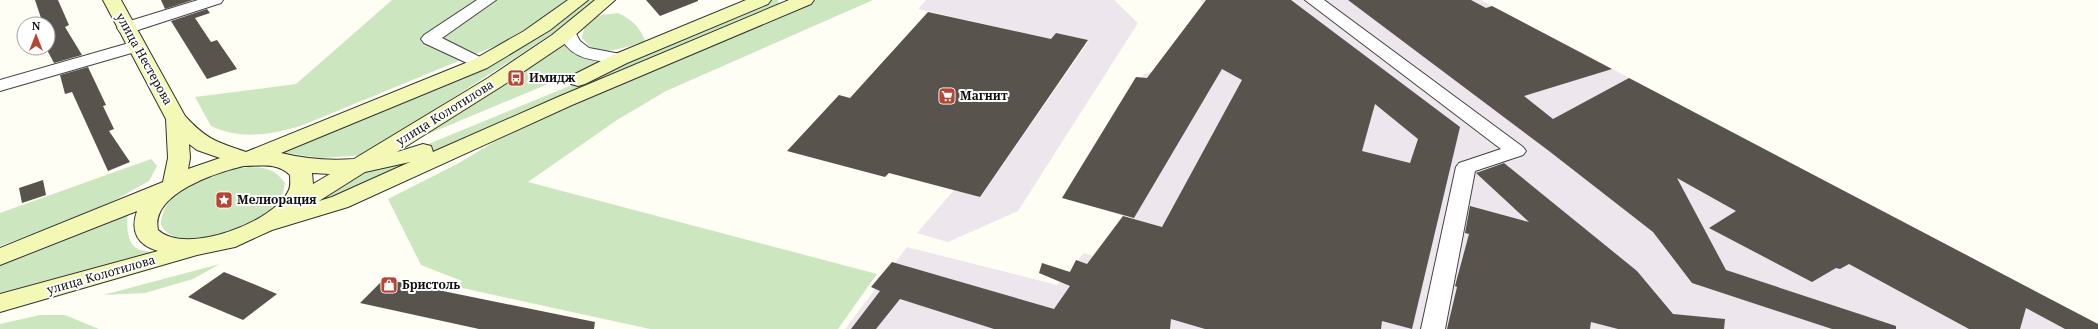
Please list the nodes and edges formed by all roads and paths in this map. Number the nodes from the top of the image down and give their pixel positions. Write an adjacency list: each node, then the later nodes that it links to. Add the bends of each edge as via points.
1 (112, 0): 9 (main road, улица Нестерова)
2 (215, 0): 9 (street)
3 (488, 0): 13 (street, via 430,39)
4 (579, 0): 13 (main road, улица Колотилова, via 539,30)
5 (606, 0): 10 (main road, улица Колотилова)
6 (762, 0): 12 (main road)
7 (805, 0): 21 (main road, via 626,74 340,202)
8 (1313, 0): 25 (street, via 1516,150 1466,168)
9 (126, 28): 11 (main road, улица Нестерова)
10 (567, 32): 12 (street, via 572,44 583,52); 18 (main road, улица Колотилова, via 495,82)
11 (136, 46): 14 (street); 15 (main road, улица Нестерова)
12 (620, 59): 18 (main road, via 506,115 430,148 397,159)
13 (480, 64): 16 (main road, улица Колотилова)
14 (0, 86)
15 (176, 119): 16 (main road, улица Нестерова, via 192,137 206,146); 19 (main road, улица Нестерова, via 179,158)
16 (246, 158): 17 (main road, улица Колотилова, via 278,159); 19 (main road, улица Колотилова, via 203,170)
17 (291, 163): 18 (main road, via 312,167); 20 (main road, улица Колотилова, via 301,173 302,186 294,201)
18 (359, 167): 20 (main road, улица Колотилова)
19 (170, 188): 22 (main road, улица Колотилова, via 152,205 145,220 147,233 158,243 178,247); 23 (main road, улица Колотилова)
20 (278, 216): 21 (main road, улица Колотилова)
21 (259, 228): 22 (main road, улица Колотилова, via 230,240)
22 (203, 246): 24 (main road, улица Колотилова)
23 (0, 257)
24 (0, 303)
25 (1433, 329)

